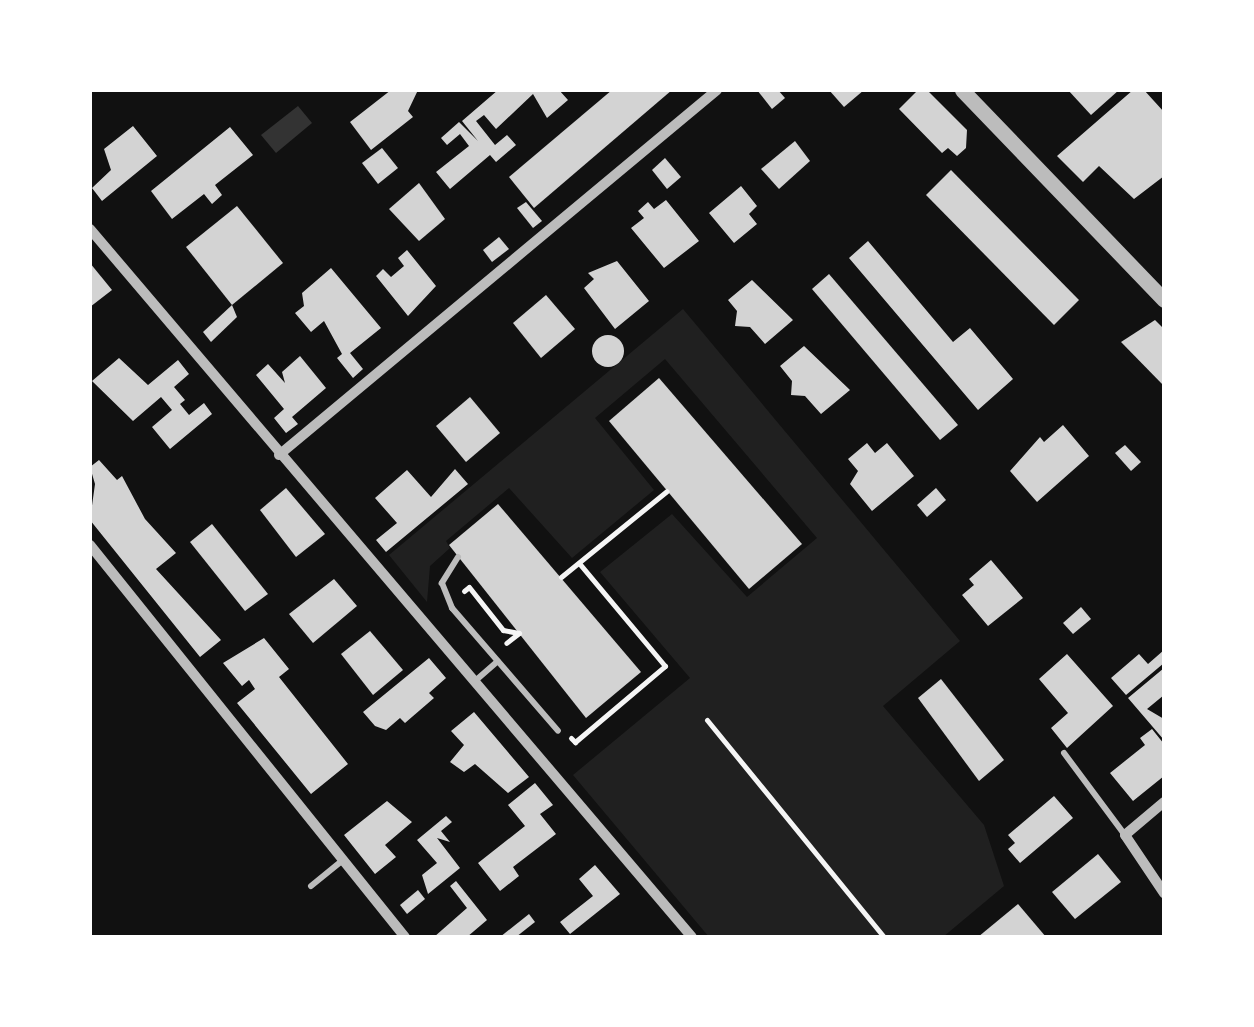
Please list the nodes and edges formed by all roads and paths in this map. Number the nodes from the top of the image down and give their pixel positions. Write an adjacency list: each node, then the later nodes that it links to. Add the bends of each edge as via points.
1 (717, 90): 5 (street)
2 (962, 90): 4 (street)
3 (90, 229): 5 (street)
4 (1164, 300)
5 (279, 455): 14 (street)
6 (667, 492): 9 (path)
7 (90, 546): 20 (street)
8 (458, 558): 13 (lane, via 444,570 444,594)
9 (579, 563): 10 (path); 16 (path, via 664,666 575,742)
10 (561, 577)
11 (514, 636): 12 (path, via 519,633 504,630 464,587)
12 (506, 644)
13 (498, 661): 14 (lane); 16 (lane)
14 (475, 681): 24 (street)
15 (706, 720): 25 (path)
16 (558, 731)
17 (1064, 753): 19 (lane)
18 (1164, 802): 19 (street)
19 (1125, 834): 22 (street)
20 (343, 860): 21 (lane); 23 (street)
21 (311, 886)
22 (1164, 892)
23 (404, 937)
24 (692, 937)
25 (884, 937)

